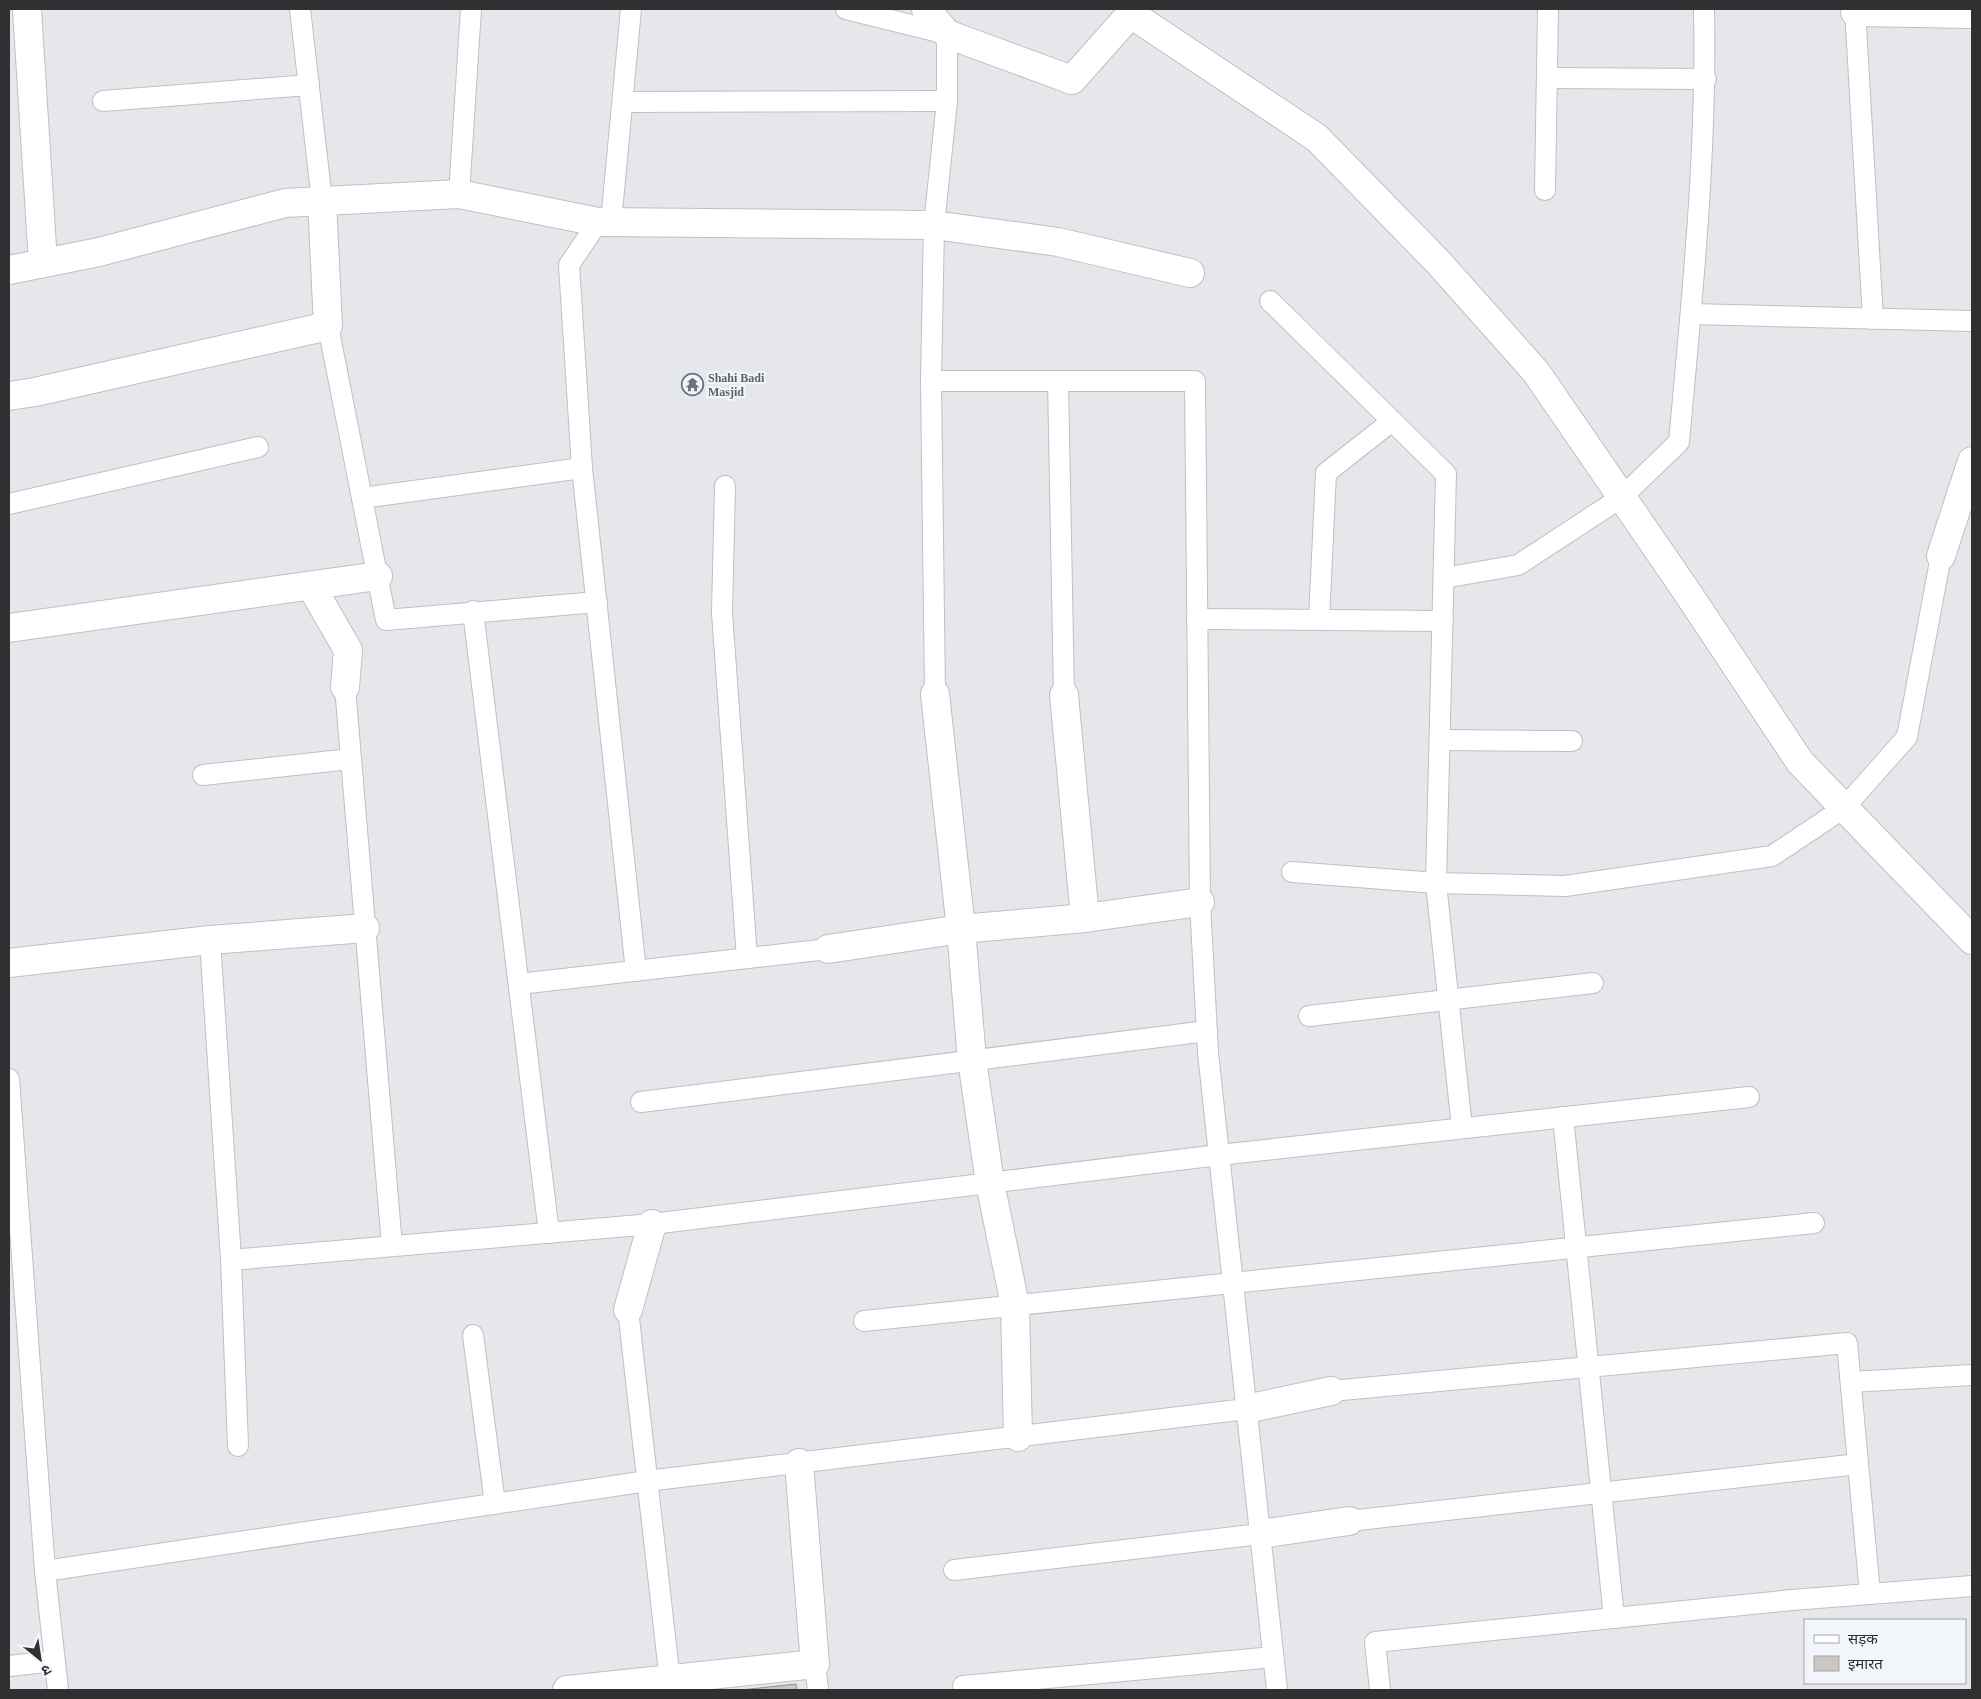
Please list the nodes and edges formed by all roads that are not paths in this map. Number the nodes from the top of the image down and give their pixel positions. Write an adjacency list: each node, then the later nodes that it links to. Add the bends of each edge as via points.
1 (27, 9): 24 (street)
2 (300, 9): 15 (lane)
3 (471, 9): 20 (lane)
4 (631, 9): 18 (lane)
5 (846, 9): 12 (lane)
6 (926, 9): 12 (street)
7 (1548, 9): 13 (lane)
8 (1704, 9): 14 (lane)
9 (1855, 10): 11 (street); 29 (lane)
10 (1133, 11): 12 (street, via 1072,80); 40 (street, via 1317,138 1439,263 1536,372)
11 (1972, 14)
12 (946, 34): 17 (lane)
13 (1546, 78): 14 (lane); 19 (lane)
14 (1706, 79): 28 (lane)
15 (309, 85): 16 (lane); 21 (lane)
16 (103, 101)
17 (947, 101): 18 (lane); 23 (lane)
18 (622, 102): 22 (lane)
19 (1545, 190)
20 (459, 194): 21 (street); 22 (street)
21 (322, 200): 24 (street, via 285,203 99,252); 31 (street)
22 (605, 222): 23 (street); 38 (lane, via 569,265)
23 (934, 225): 26 (street, via 1058,242); 32 (lane)
24 (44, 263): 25 (street)
25 (9, 270)
26 (1190, 273)
27 (1270, 301): 35 (lane)
28 (1691, 314): 29 (lane); 40 (lane, via 1679,442)
29 (1873, 319): 30 (lane)
30 (1972, 321)
31 (328, 326): 34 (street); 41 (lane)
32 (931, 381): 33 (lane); 54 (lane)
33 (1058, 381): 49 (lane, via 1195,381); 55 (lane)
34 (9, 396)
35 (1392, 421): 45 (lane, via 1446,474); 50 (lane, via 1326,473)
36 (258, 447): 42 (lane)
37 (1972, 462): 43 (street)
38 (582, 468): 41 (lane); 47 (lane)
39 (724, 486): 70 (lane, via 722,613)
40 (1622, 497): 45 (lane, via 1518,564); 60 (street, via 1800,762)
41 (362, 498): 44 (lane)
42 (9, 504)
43 (1942, 556): 60 (lane, via 1907,736)
44 (378, 576): 46 (street); 48 (lane, via 386,620)
45 (1444, 578): 51 (lane)
46 (311, 586): 52 (street); 53 (street, via 348,650)
47 (597, 602): 48 (lane); 72 (lane)
48 (473, 611): 74 (lane)
49 (1197, 619): 50 (lane); 63 (lane)
50 (1319, 620): 51 (lane)
51 (1443, 620): 56 (lane)
52 (9, 628)
53 (345, 687): 58 (lane)
54 (934, 694): 66 (street)
55 (1064, 695): 64 (street)
56 (1440, 740): 57 (lane); 62 (lane)
57 (1572, 741)
58 (350, 759): 59 (lane); 65 (lane)
59 (203, 775)
60 (1844, 808): 62 (lane, via 1772,856 1565,886); 68 (street)
61 (1292, 872): 62 (lane)
62 (1436, 883): 75 (lane)
63 (1200, 902): 64 (street); 77 (lane)
64 (1085, 918): 66 (street)
65 (365, 928): 67 (street); 89 (lane)
66 (962, 929): 69 (street); 78 (street)
67 (210, 940): 71 (street); 91 (lane)
68 (1972, 940)
69 (828, 949): 70 (lane)
70 (747, 958): 72 (lane)
71 (9, 963)
72 (636, 971): 74 (lane)
73 (1593, 983): 75 (lane)
74 (519, 984): 88 (lane)
75 (1448, 1000): 76 (lane); 83 (lane)
76 (1309, 1016)
77 (1207, 1031): 78 (lane); 84 (lane)
78 (972, 1060): 81 (lane); 85 (street)
79 (9, 1079): 112 (lane)
80 (1749, 1097): 82 (lane)
81 (641, 1102)
82 (1563, 1117): 83 (lane); 90 (lane)
83 (1462, 1128): 84 (lane)
84 (1220, 1155): 85 (lane); 92 (lane)
85 (990, 1183): 87 (lane); 93 (street)
86 (1814, 1223): 90 (lane)
87 (652, 1224): 88 (lane); 94 (street)
88 (549, 1233): 89 (lane)
89 (392, 1246): 91 (lane)
90 (1576, 1247): 92 (lane); 97 (lane)
91 (231, 1260): 103 (lane)
92 (1233, 1282): 93 (lane); 101 (lane)
93 (1015, 1305): 95 (lane); 102 (street)
94 (628, 1310): 106 (lane)
95 (864, 1321)
96 (473, 1335): 108 (lane)
97 (1589, 1367): 99 (lane, via 1847,1343); 100 (lane); 107 (lane)
98 (1972, 1375): 99 (lane)
99 (1851, 1382): 105 (lane)
100 (1331, 1392): 101 (street)
101 (1246, 1410): 102 (lane); 110 (lane)
102 (1018, 1437): 104 (lane)
103 (238, 1446)
104 (799, 1463): 106 (lane); 118 (street)
105 (1858, 1464): 107 (lane); 114 (lane)
106 (647, 1481): 108 (lane); 120 (lane)
107 (1601, 1493): 109 (lane); 115 (lane)
108 (495, 1504): 112 (lane)
109 (1349, 1521): 110 (street)
110 (1260, 1534): 111 (lane); 116 (lane)
111 (954, 1570)
112 (46, 1571): 117 (lane)
113 (1972, 1586): 114 (lane)
114 (1870, 1594): 115 (lane)
115 (1614, 1618): 126 (lane, via 1375,1642)
116 (1273, 1657): 121 (lane); 125 (lane)
117 (55, 1661): 119 (lane); 122 (lane)
118 (815, 1664): 120 (street); 124 (lane)
119 (9, 1666)
120 (670, 1685): 123 (street)
121 (963, 1686)
122 (58, 1690)
123 (567, 1690)
124 (818, 1690)
125 (1277, 1690)
126 (1380, 1690)

